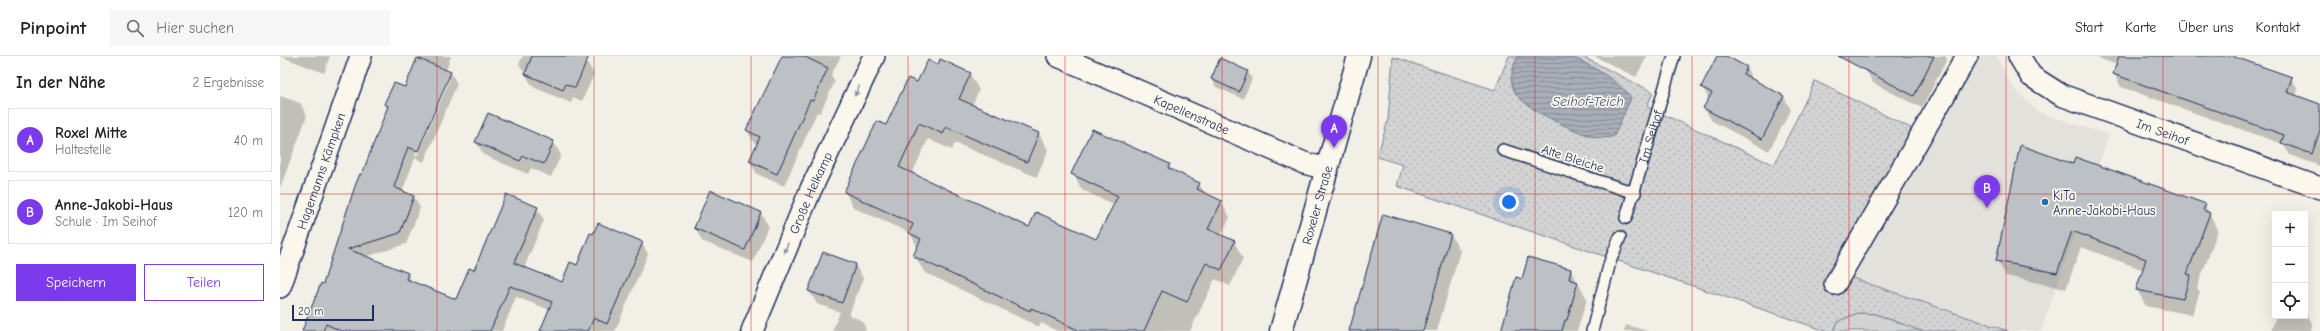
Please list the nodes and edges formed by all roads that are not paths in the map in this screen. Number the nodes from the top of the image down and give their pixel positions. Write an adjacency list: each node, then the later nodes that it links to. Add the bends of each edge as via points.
1 (361, 56): 15 (street, Hagemanns Kämpken)
2 (874, 56): 16 (street, Große Helkamp, one-way to 16, via 811,189)
3 (1058, 56): 9 (street, Kapellenstraße, via 1304,163)
4 (1359, 56): 9 (main road, Roxeler Straße)
5 (1674, 56): 11 (lane, Im Seihof)
6 (1967, 56): 14 (street)
7 (2019, 56): 10 (street, Im Seihof, via 2031,76 2061,95)
8 (1503, 150): 11 (lane, Alte Bleiche)
9 (1327, 169): 17 (main road, Roxeler Straße)
10 (2320, 188)
11 (1635, 193): 12 (lane, Im Seihof)
12 (1626, 218)
13 (1620, 237): 18 (lane, via 1610,262)
14 (1835, 284)
15 (280, 287)
16 (752, 331)
17 (1282, 331)
18 (1592, 331)

